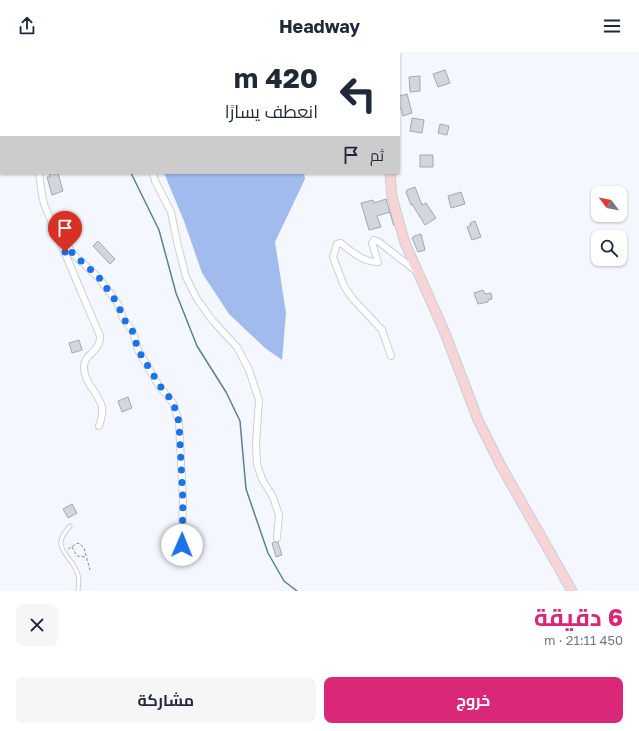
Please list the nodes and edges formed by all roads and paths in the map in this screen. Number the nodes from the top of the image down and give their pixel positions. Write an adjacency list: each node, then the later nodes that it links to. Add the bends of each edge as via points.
1 (39, 174): 4 (street, via 42,195)
2 (153, 174): 9 (street, via 171,212 186,277 197,299 237,347 249,370 259,400 257,464 279,515)
3 (390, 174): 5 (street, via 392,197 405,243)
4 (53, 225): 7 (street, via 100,336 98,346 86,359 84,367 87,380 101,405); 13 (street, via 73,254 98,276 118,304 123,318 133,332 138,350 173,402 179,422 183,502)
5 (418, 272): 6 (street, via 374,240 372,243 378,262 366,260 342,243 337,244 333,257 344,286 382,330); 16 (street, via 488,442)
6 (391, 356)
7 (99, 426)
8 (70, 526): 11 (lane, via 60,542)
9 (277, 538)
10 (72, 547): 11 (path); 12 (path, via 77,556); 12 (path, via 79,544 84,548)
11 (64, 550): 15 (lane, via 79,576)
12 (87, 557): 14 (path)
13 (181, 559)
14 (90, 570)
15 (78, 591)
16 (572, 591)

